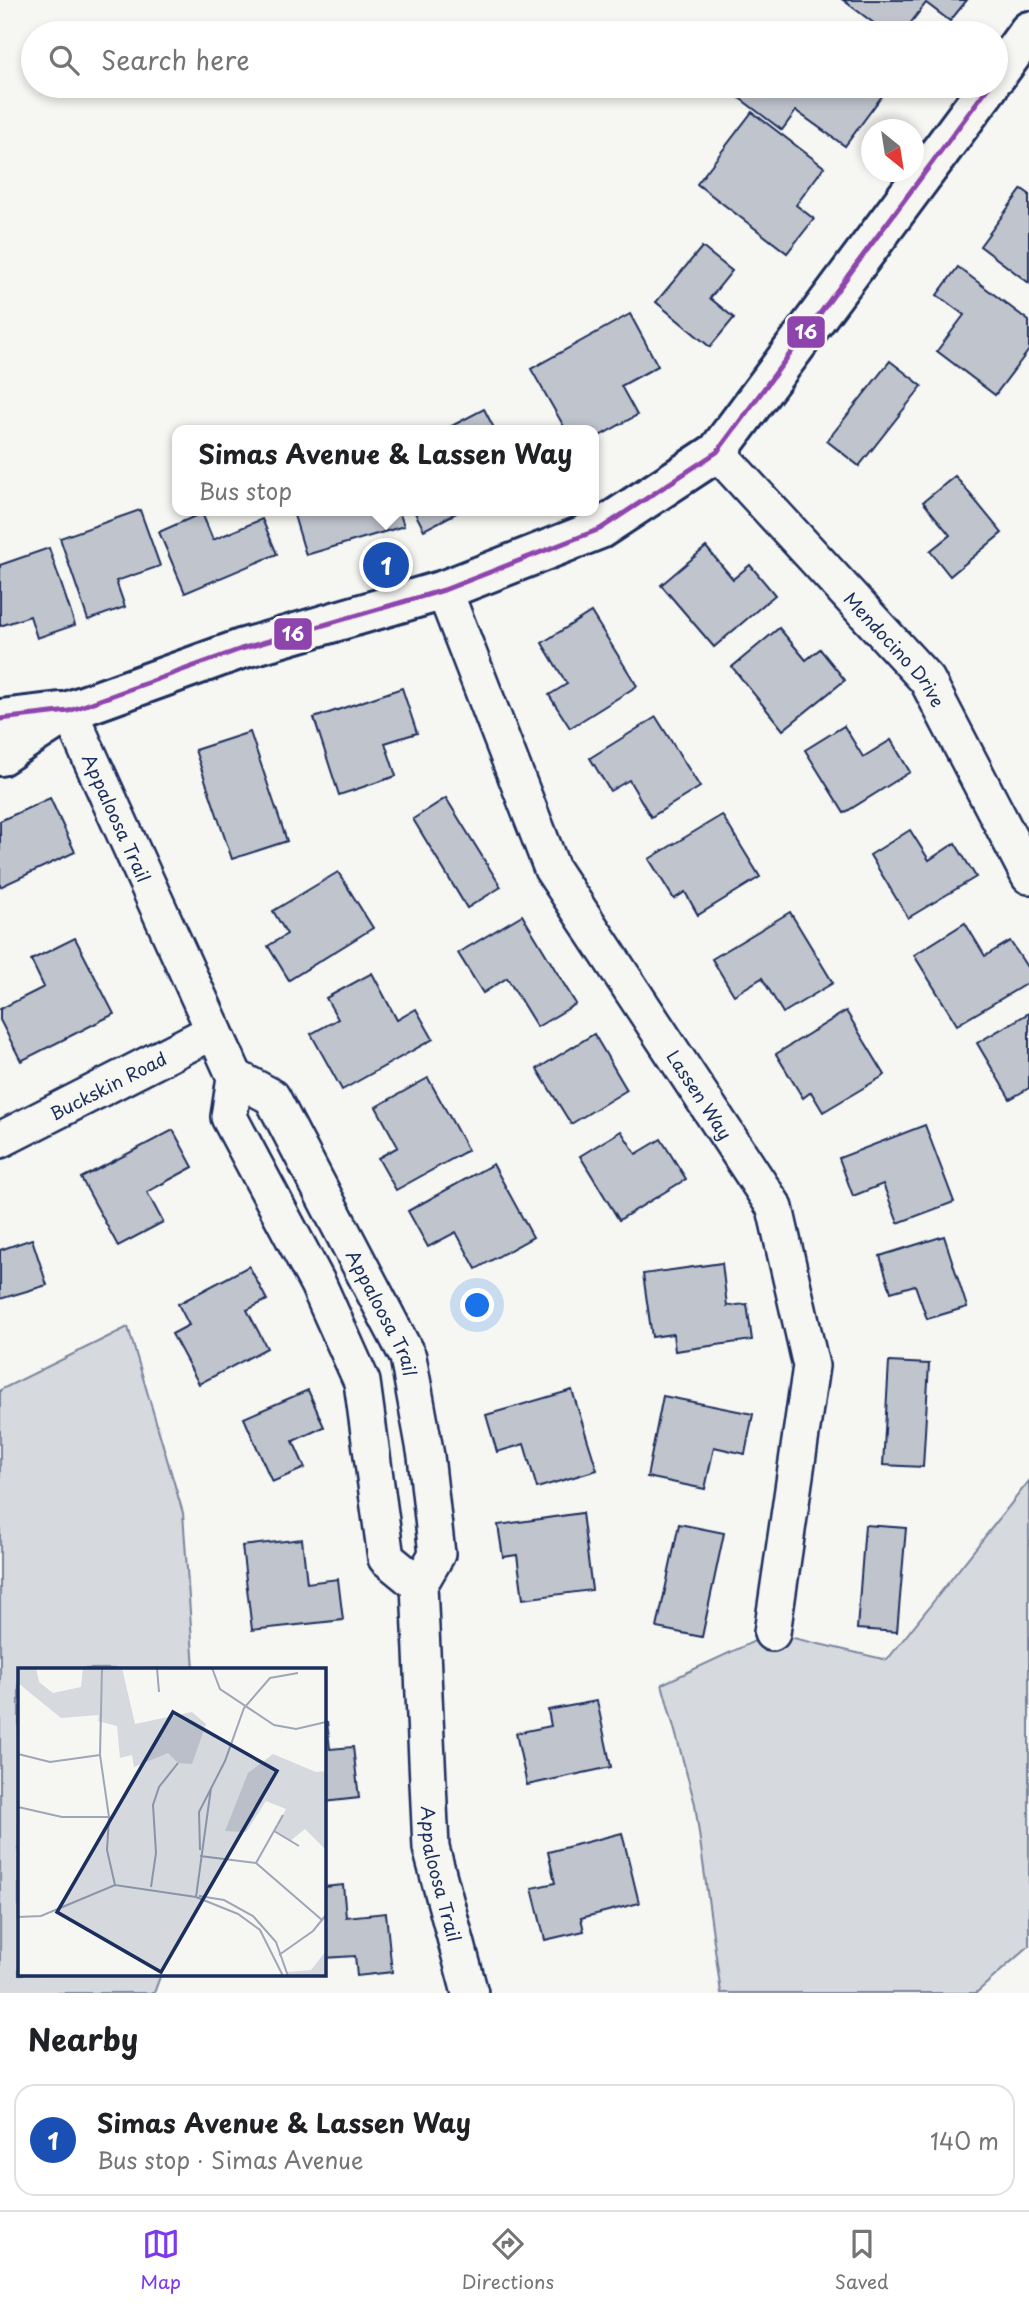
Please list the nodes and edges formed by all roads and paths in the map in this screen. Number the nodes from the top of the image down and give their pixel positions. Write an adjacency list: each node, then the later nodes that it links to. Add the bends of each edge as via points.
1 (1029, 32): 2 (street)
2 (1008, 60)
3 (980, 98): 4 (street)
4 (717, 452): 5 (street, via 600,529); 9 (street, Mendocino Drive, via 927,680)
5 (444, 590): 6 (street, via 241,649); 14 (street, Lassen Way, via 552,869 775,1208 811,1366)
6 (69, 711): 7 (street); 8 (street); 10 (street, Appaloosa Trail)
7 (0, 719)
8 (0, 755)
9 (1029, 876)
10 (214, 1031): 11 (street, Appaloosa Trail); 12 (street, Buckskin Road)
11 (234, 1077): 13 (street, via 229,1117 318,1284 362,1382 386,1558); 13 (street, Appaloosa Trail, via 272,1097 408,1357 426,1456 436,1554)
12 (0, 1140)
13 (419, 1585): 15 (street, Appaloosa Trail, via 430,1848)
14 (772, 1633)
15 (470, 1993)

